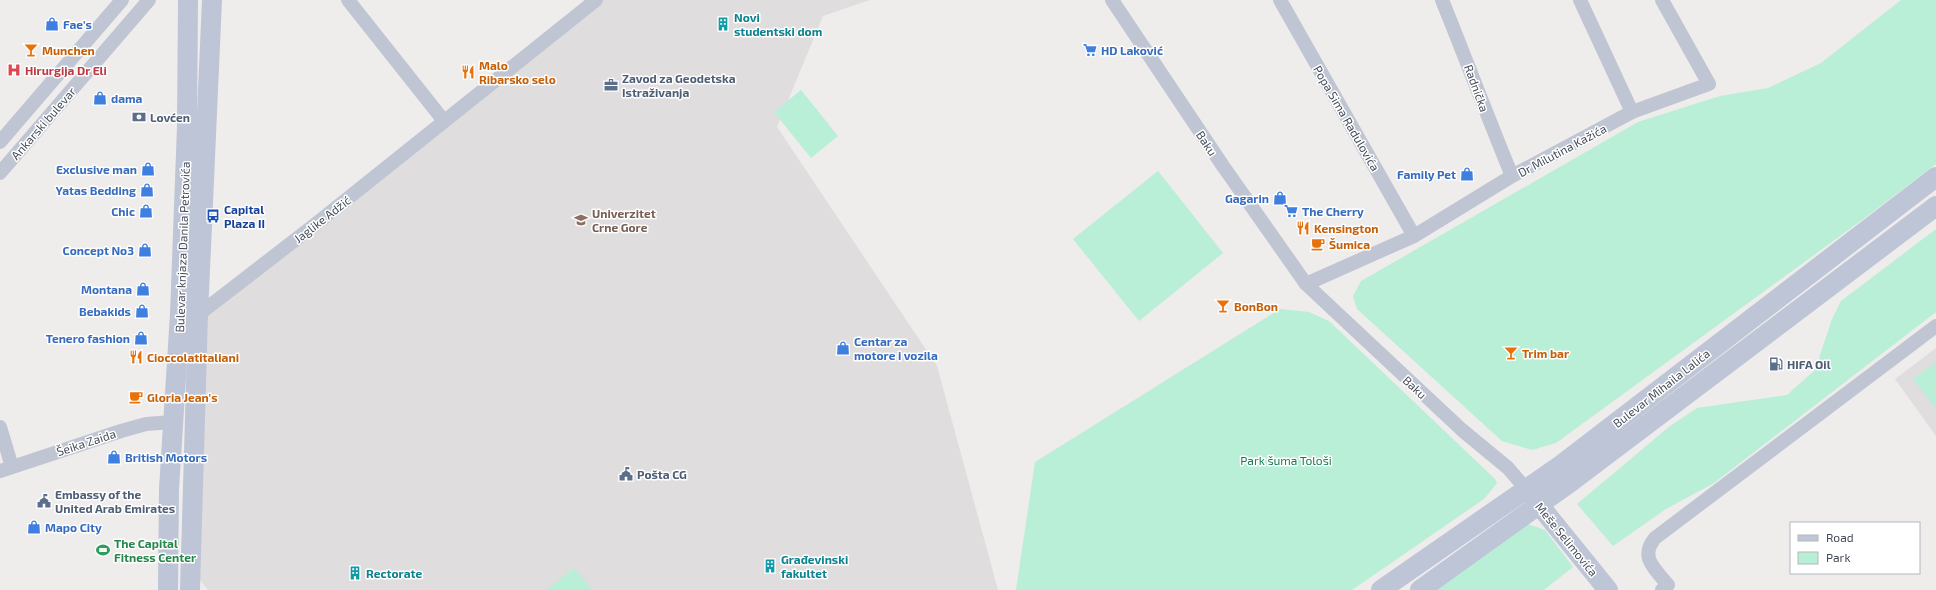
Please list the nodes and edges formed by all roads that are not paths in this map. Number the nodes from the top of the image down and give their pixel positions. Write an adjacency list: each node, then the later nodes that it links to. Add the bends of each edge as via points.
1 (122, 0): 14 (street, Ankarski bulevar)
2 (149, 0): 15 (street, Ankarski bulevar)
3 (212, 0): 21 (main road, Bulevar knjaza Danila Petrovića)
4 (348, 0): 13 (street)
5 (596, 0): 13 (street, Jaglike Adžić)
6 (1112, 0): 20 (street, Baku)
7 (1280, 0): 19 (street, Popa Sima Radulovića)
8 (1442, 0): 16 (street, Radnička)
9 (1580, 0): 12 (street)
10 (1662, 0): 12 (street, Dr Milutina Kažića, via 1709,84)
11 (186, 3): 23 (main road, Bulevar knjaza Danila Petrovića, via 186,149)
12 (1632, 112): 16 (street, Dr Milutina Kažića)
13 (444, 121): 21 (street, Jaglike Adžić)
14 (0, 142)
15 (1, 171)
16 (1512, 176): 19 (street, Dr Milutina Kažića)
17 (1936, 178): 26 (main road, Bulevar Mihaila Lalića)
18 (1936, 206): 27 (main road, Bulevar Mihaila Lalića)
19 (1414, 236): 20 (street, Dr Milutina Kažića)
20 (1306, 284): 26 (street, Baku, via 1462,430 1508,468)
21 (198, 315): 29 (main road, Bulevar knjaza Danila Petrovića)
22 (1936, 326): 33 (street, via 1655,538 1648,546 1648,554 1650,562 1668,585)
23 (173, 422): 25 (street, Šeika Zaida, via 146,424 121,431); 28 (main road, Bulevar knjaza Danila Petrovića, via 169,489)
24 (0, 427): 25 (street)
25 (6, 469)
26 (1526, 489): 27 (main road, Meše Selimovića); 30 (main road, Bulevar Mihaila Lalića)
27 (1539, 505): 31 (main road, Bulevar Mihaila Lalića); 32 (main road, Meše Selimovića)
28 (168, 590)
29 (190, 590)
30 (1381, 590)
31 (1420, 590)
32 (1608, 590)
33 (1662, 590)

